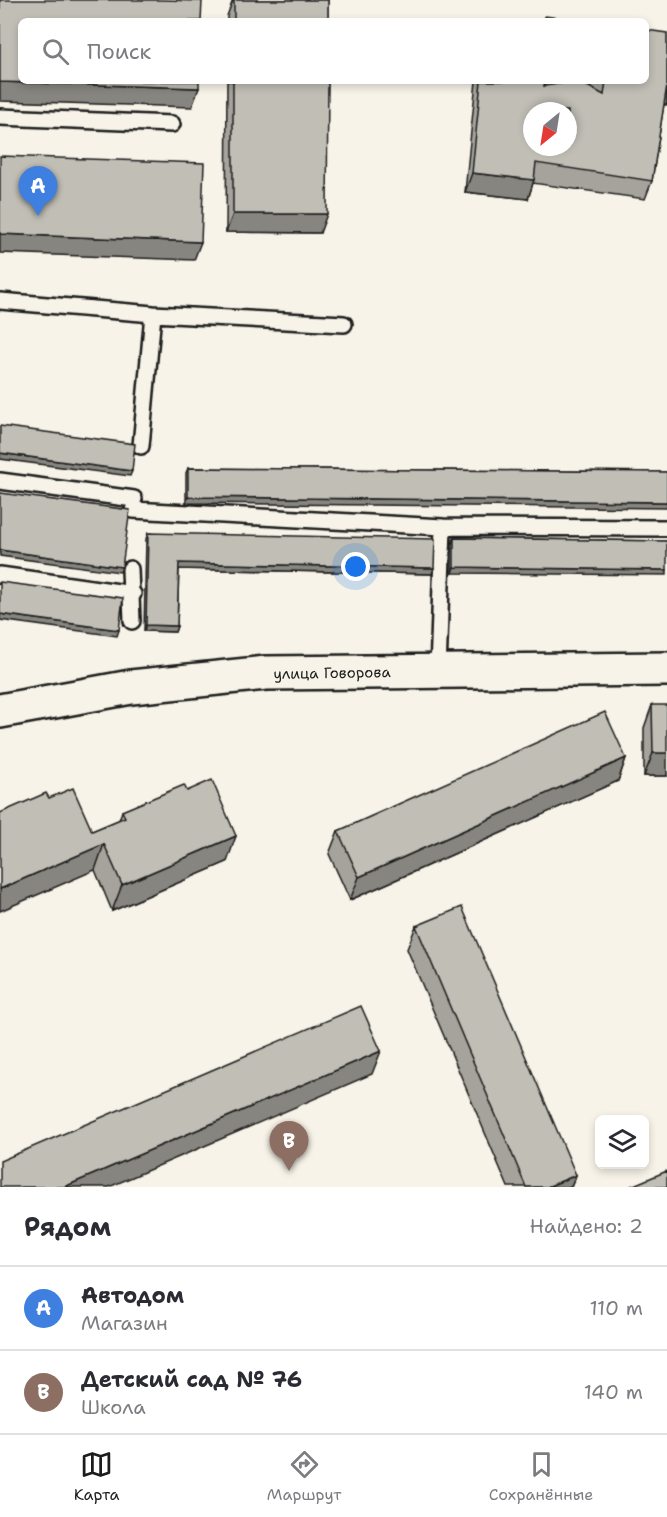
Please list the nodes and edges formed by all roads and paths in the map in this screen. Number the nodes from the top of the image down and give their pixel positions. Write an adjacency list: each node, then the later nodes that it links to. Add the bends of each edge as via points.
1 (0, 117): 2 (lane)
2 (172, 124)
3 (0, 301): 4 (lane)
4 (153, 314): 5 (lane); 6 (lane)
5 (344, 324)
6 (141, 446)
7 (0, 481): 8 (lane, via 134,505)
8 (443, 527): 9 (lane); 15 (lane)
9 (667, 528)
10 (130, 569): 12 (lane)
11 (0, 575): 12 (lane)
12 (133, 594): 13 (lane)
13 (132, 621)
14 (667, 669): 15 (street, улица Говорова)
15 (438, 671): 16 (street, улица Говорова, via 266,674 131,687)
16 (0, 711)

